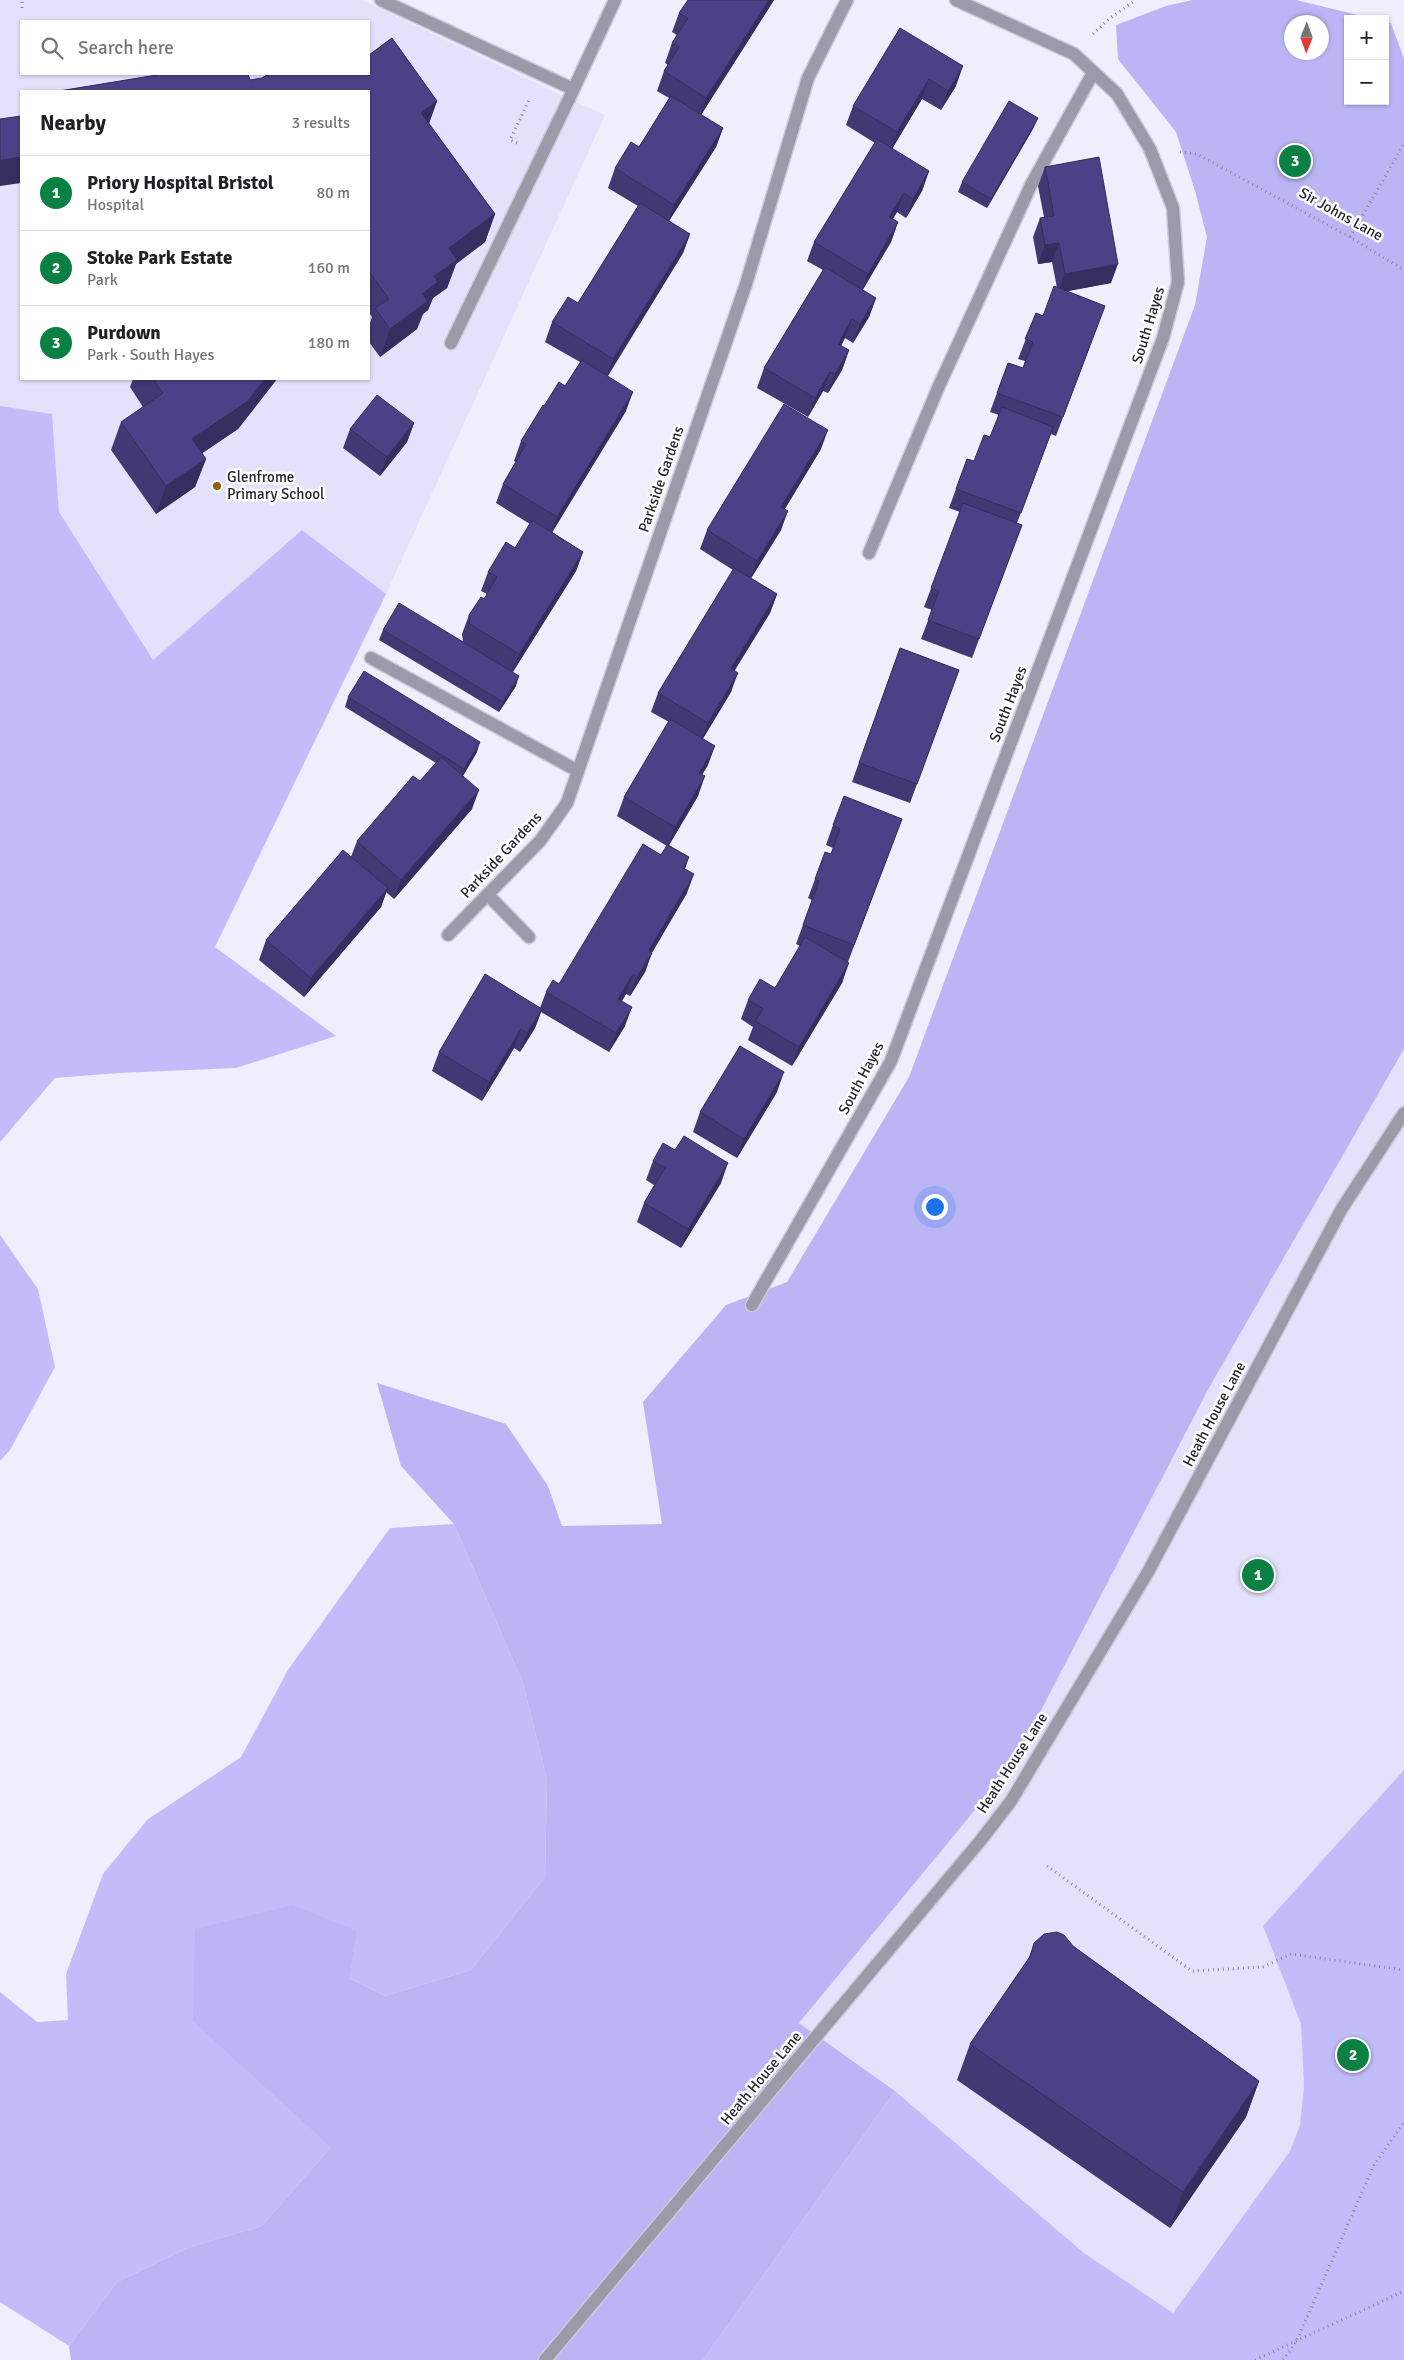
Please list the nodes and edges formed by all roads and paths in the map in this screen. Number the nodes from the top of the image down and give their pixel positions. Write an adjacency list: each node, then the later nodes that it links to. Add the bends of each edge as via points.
1 (22, 0): 7 (path)
2 (382, 0): 10 (street)
3 (615, 0): 10 (street)
4 (847, 0): 18 (street, Parkside Gardens, via 808,78 746,284)
5 (956, 0): 8 (street)
6 (1136, 0): 8 (path, via 1110,18)
7 (22, 8)
8 (1074, 54): 9 (street)
9 (1093, 73): 12 (street, South Hayes, via 1117,94); 16 (street, via 1031,185 938,388)
10 (571, 94): 15 (street)
11 (1404, 144): 13 (path)
12 (1150, 149): 13 (path, Sir Johns Lane, via 1197,154); 23 (street, South Hayes, via 1173,208 1178,272 1163,338 891,1061)
13 (1350, 237): 14 (path, Sir Johns Lane)
14 (1404, 270)
15 (451, 343)
16 (869, 553)
17 (371, 658): 18 (street)
18 (578, 771): 19 (street, Parkside Gardens, via 567,803 540,841)
19 (488, 894): 20 (street, Parkside Gardens); 21 (street)
20 (448, 936)
21 (529, 937)
22 (1404, 1113): 29 (street, Heath House Lane, via 1341,1210 1148,1572 1011,1801)
23 (752, 1305)
24 (1046, 1866): 25 (path, via 1192,1971 1263,1967 1291,1954)
25 (1404, 1970)
26 (1404, 2122): 28 (path, via 1374,2165)
27 (1404, 2291): 28 (path)
28 (1296, 2342): 30 (path); 31 (path)
29 (545, 2360)
30 (1255, 2360)
31 (1283, 2360)

